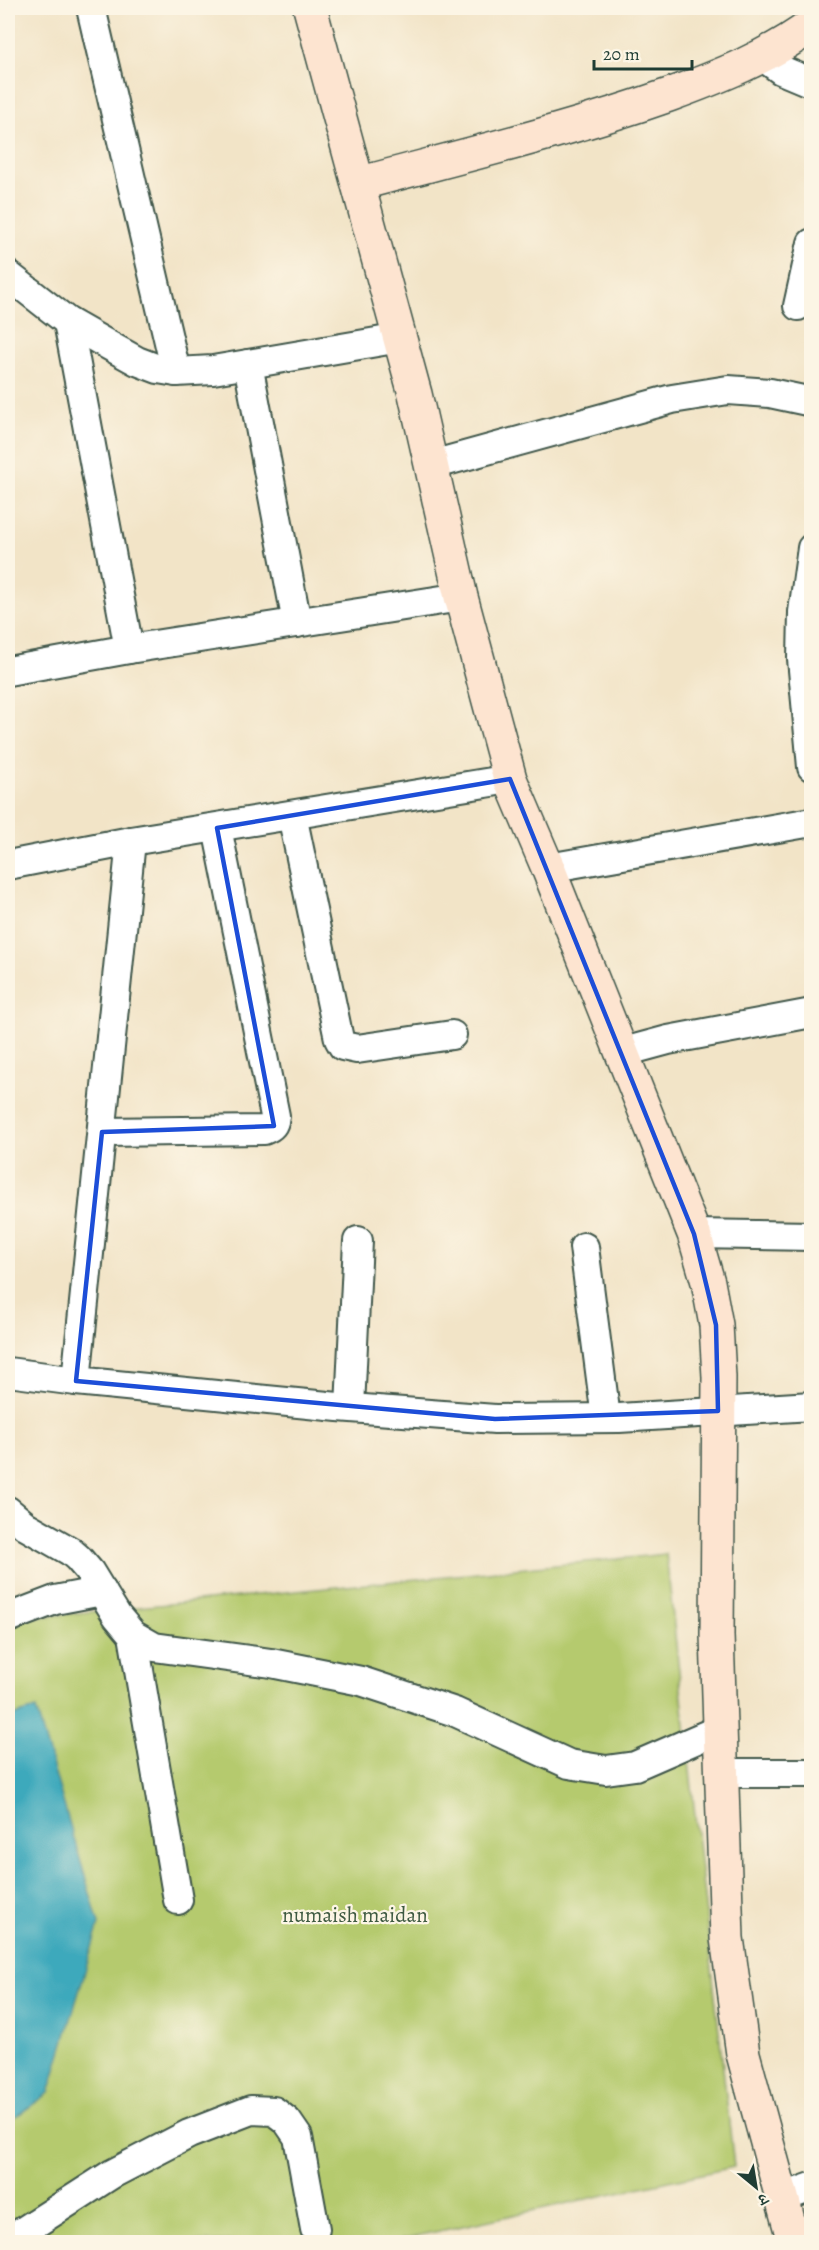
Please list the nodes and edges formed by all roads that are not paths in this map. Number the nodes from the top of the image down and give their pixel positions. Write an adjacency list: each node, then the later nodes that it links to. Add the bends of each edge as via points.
1 (91, 8): 13 (street)
2 (310, 8): 6 (street)
3 (812, 26): 4 (street)
4 (762, 56): 5 (street, via 781,70); 6 (street, via 700,84 611,116)
5 (812, 83)
6 (358, 184): 11 (street)
7 (812, 243): 9 (street)
8 (8, 275): 10 (street)
9 (798, 306)
10 (68, 322): 13 (street, via 137,361); 19 (street)
11 (400, 338): 12 (street); 15 (street)
12 (248, 364): 13 (street); 18 (street)
13 (176, 372)
14 (812, 402): 15 (street, via 728,390 672,399)
15 (432, 465): 17 (street)
16 (812, 548): 20 (street, via 803,612)
17 (461, 597): 18 (street); 23 (street)
18 (297, 623): 19 (street)
19 (129, 649): 21 (street)
20 (807, 659): 22 (street)
21 (8, 671)
22 (812, 767)
23 (510, 779): 24 (street); 29 (street)
24 (292, 815): 26 (street); 31 (street, via 343,1046 357,1049)
25 (812, 822): 29 (street)
26 (217, 828): 27 (street); 33 (street, via 275,1123 264,1130)
27 (131, 841): 28 (street); 33 (street)
28 (8, 865)
29 (548, 868): 32 (street)
30 (812, 1013): 32 (street)
31 (452, 1035)
32 (620, 1053): 34 (street)
33 (102, 1132): 39 (street)
34 (694, 1234): 35 (street); 42 (street, via 716,1325)
35 (812, 1236)
36 (358, 1241): 41 (street)
37 (584, 1247): 43 (street)
38 (8, 1372): 39 (street)
39 (76, 1381): 41 (street)
40 (812, 1406): 42 (street)
41 (350, 1407): 43 (street, via 495,1419)
42 (718, 1411): 43 (street); 48 (street)
43 (606, 1418)
44 (8, 1511): 45 (street, via 70,1551)
45 (102, 1592): 46 (street, via 55,1600); 47 (street)
46 (8, 1618)
47 (133, 1635): 48 (street, via 154,1647 272,1663 361,1681 455,1712 569,1764 606,1770 635,1766); 51 (street)
48 (720, 1729): 49 (street)
49 (721, 1773): 50 (street); 53 (street, via 727,1938 743,2054)
50 (812, 1773)
51 (178, 1900)
52 (812, 2187): 53 (street)
53 (781, 2198): 56 (street)
54 (315, 2229): 55 (street, via 298,2137 274,2111 251,2110 189,2134 112,2174)
55 (8, 2241)
56 (794, 2242)

